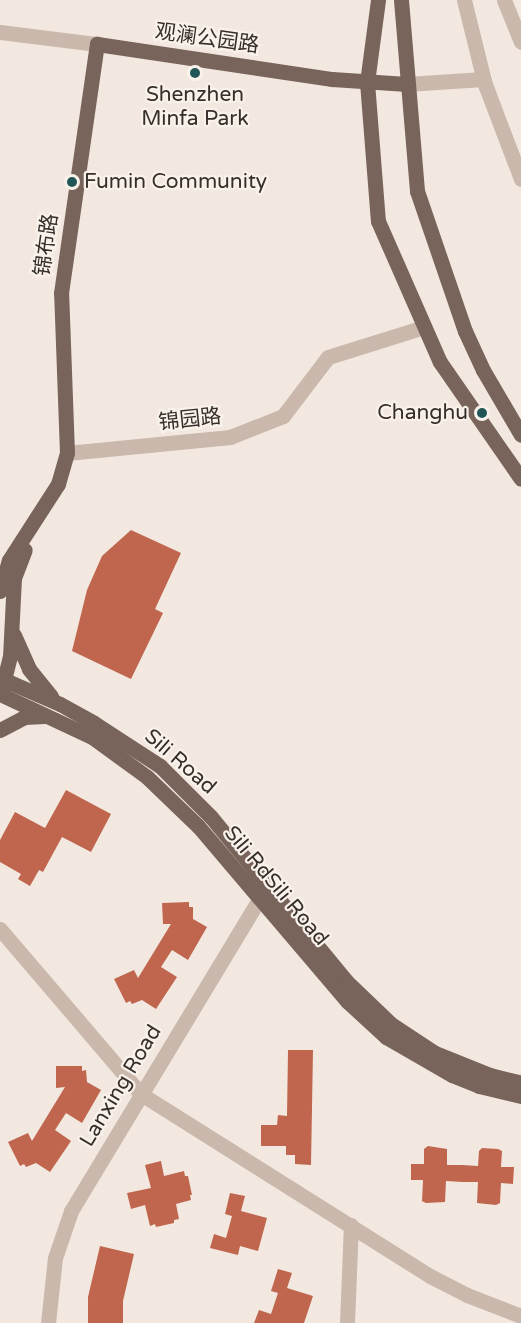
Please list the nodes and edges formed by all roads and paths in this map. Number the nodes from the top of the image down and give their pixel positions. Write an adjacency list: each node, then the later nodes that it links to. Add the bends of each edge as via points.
1 (378, 0): 8 (main road)
2 (401, 0): 9 (main road)
3 (464, 0): 10 (street)
4 (504, 0): 6 (street)
5 (0, 32): 7 (street, 观澜公园路)
6 (521, 42)
7 (97, 44): 8 (main road, 观澜公园路); 14 (main road, 锦布路, via 61,293)
8 (367, 82): 9 (main road, 观澜公园路); 12 (main road, via 378,221)
9 (407, 84): 10 (street, via 483,79); 13 (main road, via 417,191 428,229 483,370)
10 (485, 85): 11 (street)
11 (521, 179)
12 (424, 327): 14 (street, 锦园路, via 328,357 283,416 230,437); 15 (main road, via 440,362)
13 (521, 435)
14 (67, 453): 16 (main road, via 58,484 9,560); 17 (main road, 锦布路, via 72,462 66,483 27,545 14,578)
15 (521, 479)
16 (0, 591)
17 (12, 623): 18 (main road, 锦布路, via 10,657); 20 (main road, via 18,648 29,669)
18 (3, 679): 19 (main road, 锦布路); 20 (main road, Sili Road)
19 (0, 694): 21 (main road, Sili RdSili Road)
20 (60, 704): 23 (main road, Sili Road, via 160,766 211,817)
21 (51, 717): 22 (main road, via 24,717); 23 (main road, Sili RdSili Road, via 92,737 147,777)
22 (0, 730)
23 (263, 892): 25 (main road, Sili Road, via 391,1024 435,1053); 26 (street, Lanxing Road); 27 (main road, Sili RdSili Road, via 342,995 386,1037 452,1075)
24 (0, 929): 26 (street)
25 (521, 1083)
26 (141, 1094): 28 (street); 30 (street, Lanxing Road, via 64,1226 51,1275)
27 (521, 1096)
28 (351, 1225): 29 (street, via 430,1276); 31 (street)
29 (521, 1316)
30 (48, 1323)
31 (347, 1323)

